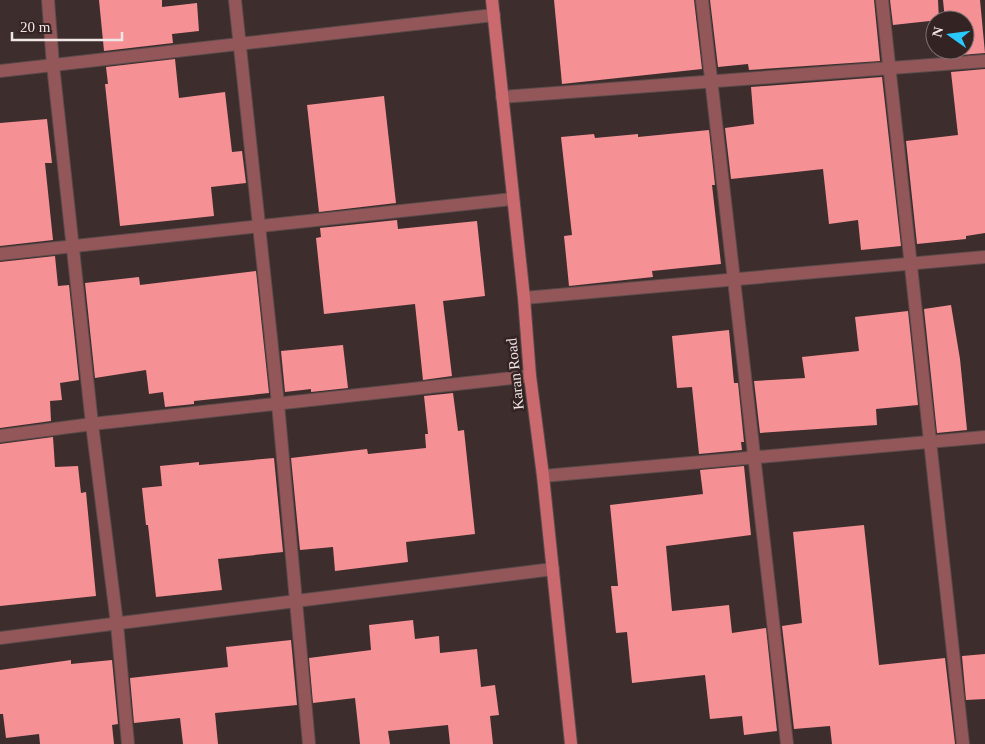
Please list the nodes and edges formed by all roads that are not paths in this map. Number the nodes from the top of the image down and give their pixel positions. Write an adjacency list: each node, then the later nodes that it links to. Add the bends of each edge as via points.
1 (48, 0): 9 (street)
2 (235, 0): 7 (street)
3 (492, 0): 6 (street, Karan Road)
4 (702, 0): 12 (street)
5 (882, 0): 10 (street)
6 (494, 15): 7 (street); 13 (street, Karan Road)
7 (239, 44): 9 (street); 15 (street)
8 (985, 61): 10 (street)
9 (53, 65): 11 (street); 16 (street)
10 (890, 69): 12 (street); 19 (street)
11 (0, 71)
12 (711, 82): 13 (street); 20 (street)
13 (502, 97): 14 (street, Karan Road)
14 (513, 199): 15 (street); 21 (street, Karan Road)
15 (259, 226): 16 (street); 23 (street)
16 (73, 246): 17 (street); 24 (street)
17 (0, 254)
18 (985, 257): 19 (street)
19 (911, 264): 20 (street); 27 (street)
20 (734, 279): 21 (street); 28 (street)
21 (524, 298): 22 (street, Karan Road)
22 (530, 376): 23 (street); 29 (street, Karan Road)
23 (278, 404): 24 (street); 31 (street)
24 (92, 424): 25 (street); 32 (street)
25 (0, 436)
26 (985, 437): 27 (street)
27 (930, 441): 28 (street); 38 (street)
28 (754, 457): 29 (street); 37 (street)
29 (542, 476): 30 (street, Karan Road)
30 (552, 569): 31 (street); 36 (street, Karan Road)
31 (297, 601): 32 (street); 35 (street)
32 (117, 624): 33 (street); 34 (street)
33 (0, 638)
34 (128, 744)
35 (310, 744)
36 (571, 744)
37 (787, 744)
38 (963, 744)

